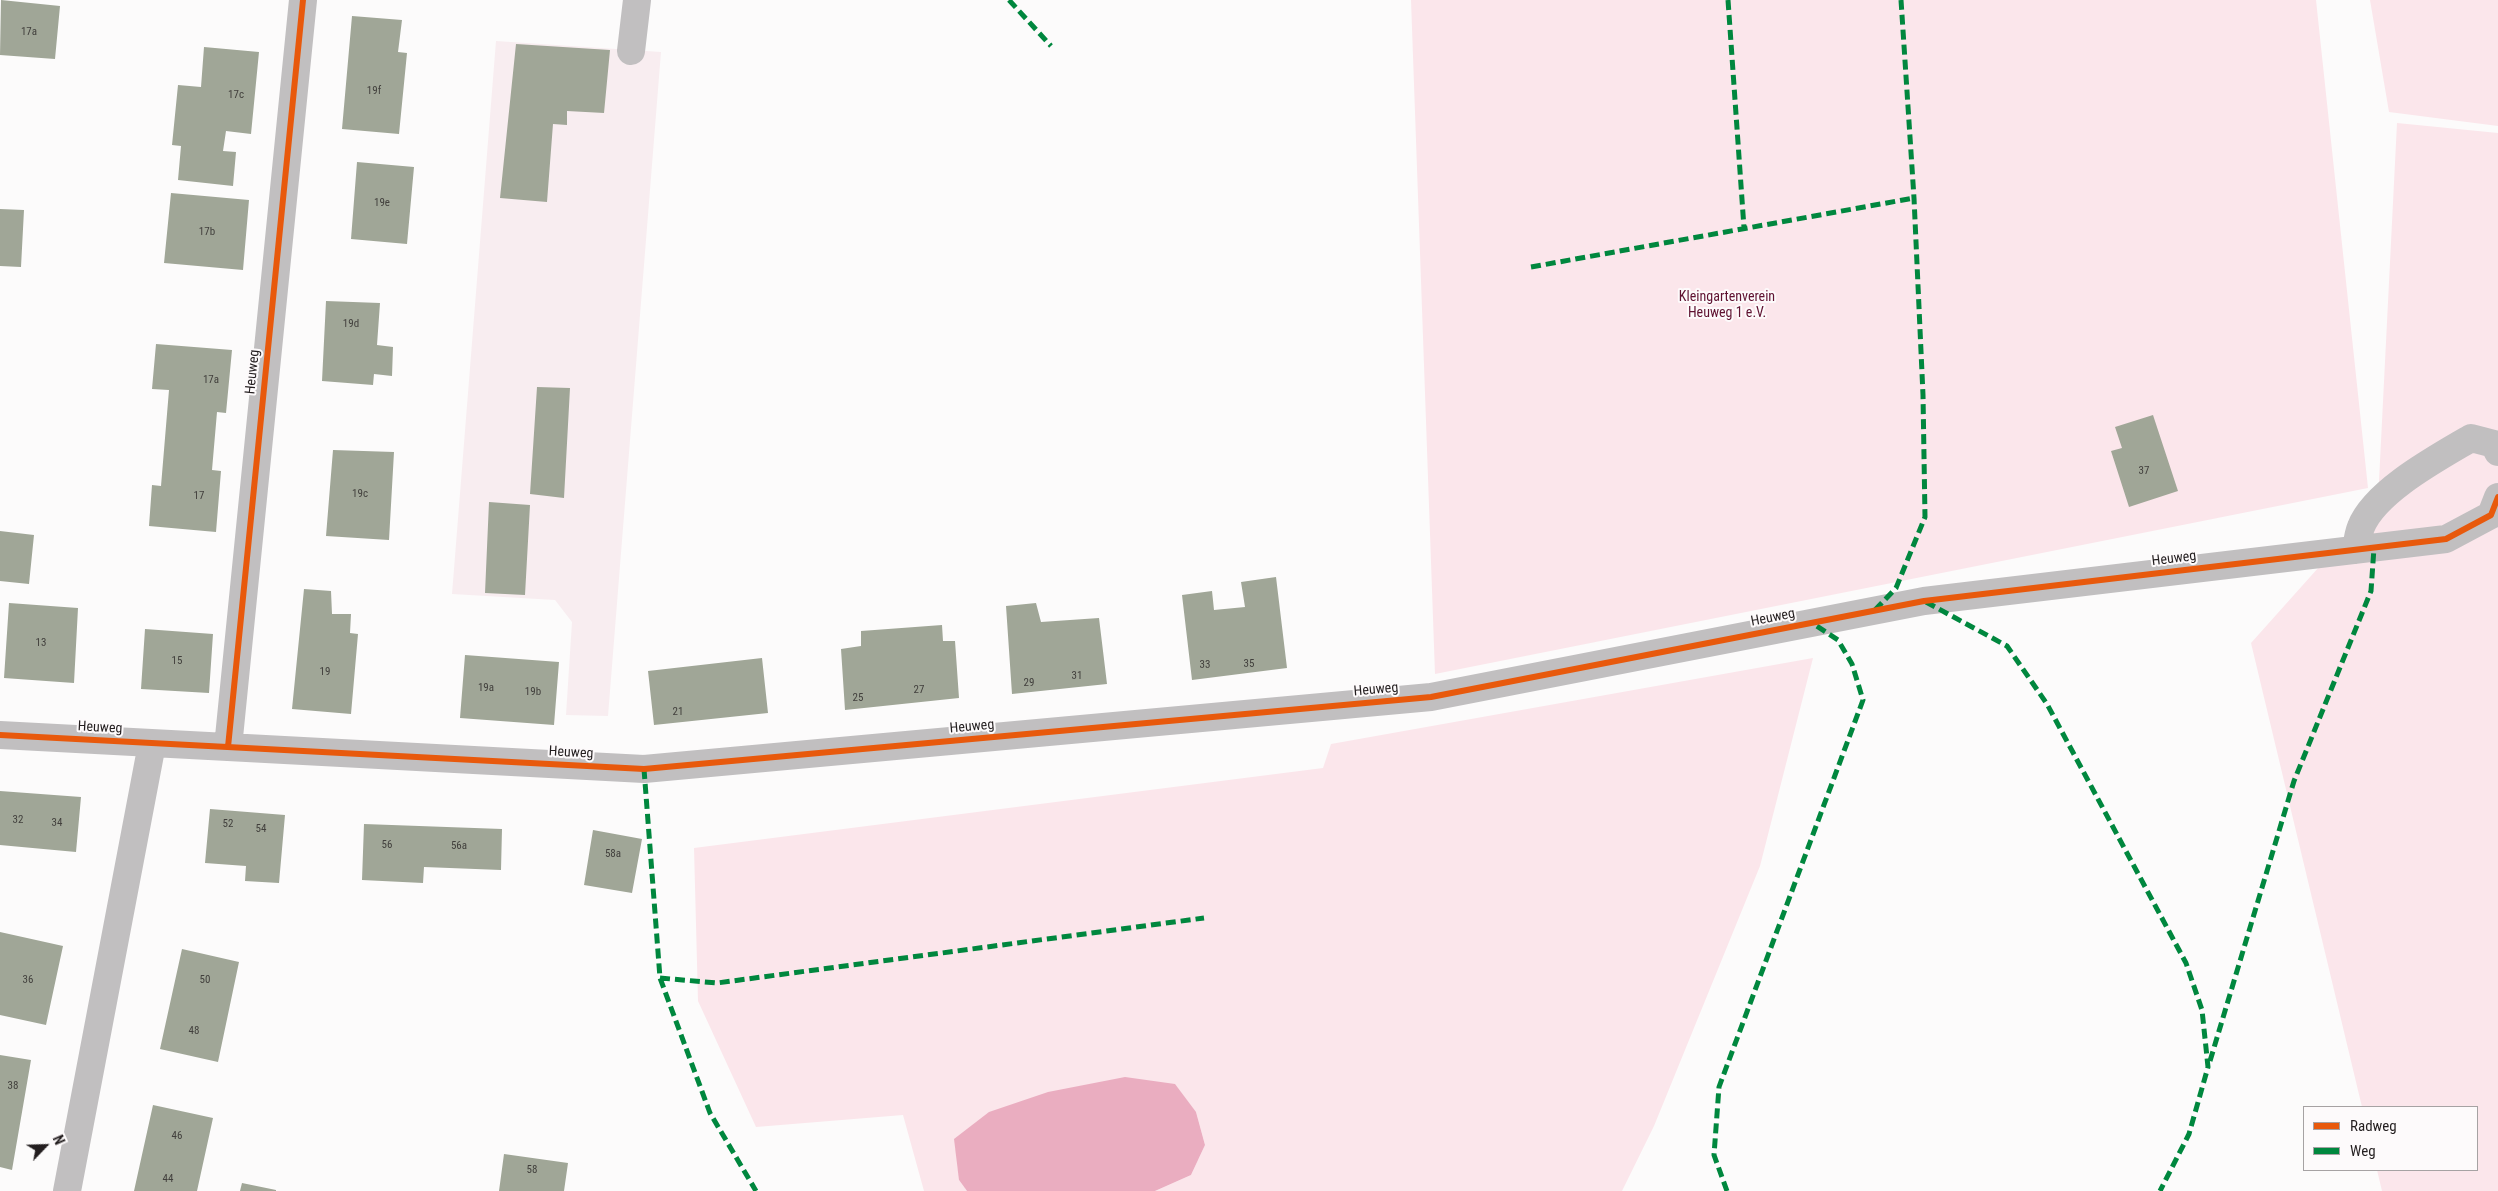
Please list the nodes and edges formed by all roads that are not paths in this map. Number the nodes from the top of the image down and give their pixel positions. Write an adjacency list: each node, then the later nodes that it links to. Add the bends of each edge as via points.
1 (637, 0): 3 (street)
2 (302, 2): 9 (street, Heuweg)
3 (631, 51)
4 (2498, 452): 6 (street, via 2494,444 2471,438 2427,464 2382,498 2362,526)
5 (2498, 497): 6 (street, Heuweg, via 2491,515 2446,539)
6 (2356, 550): 9 (street, Heuweg, via 1924,601 1402,700 644,770)
7 (0, 735): 8 (street, Heuweg)
8 (152, 744): 9 (street, Heuweg); 10 (street)
9 (228, 747)
10 (67, 1191)

